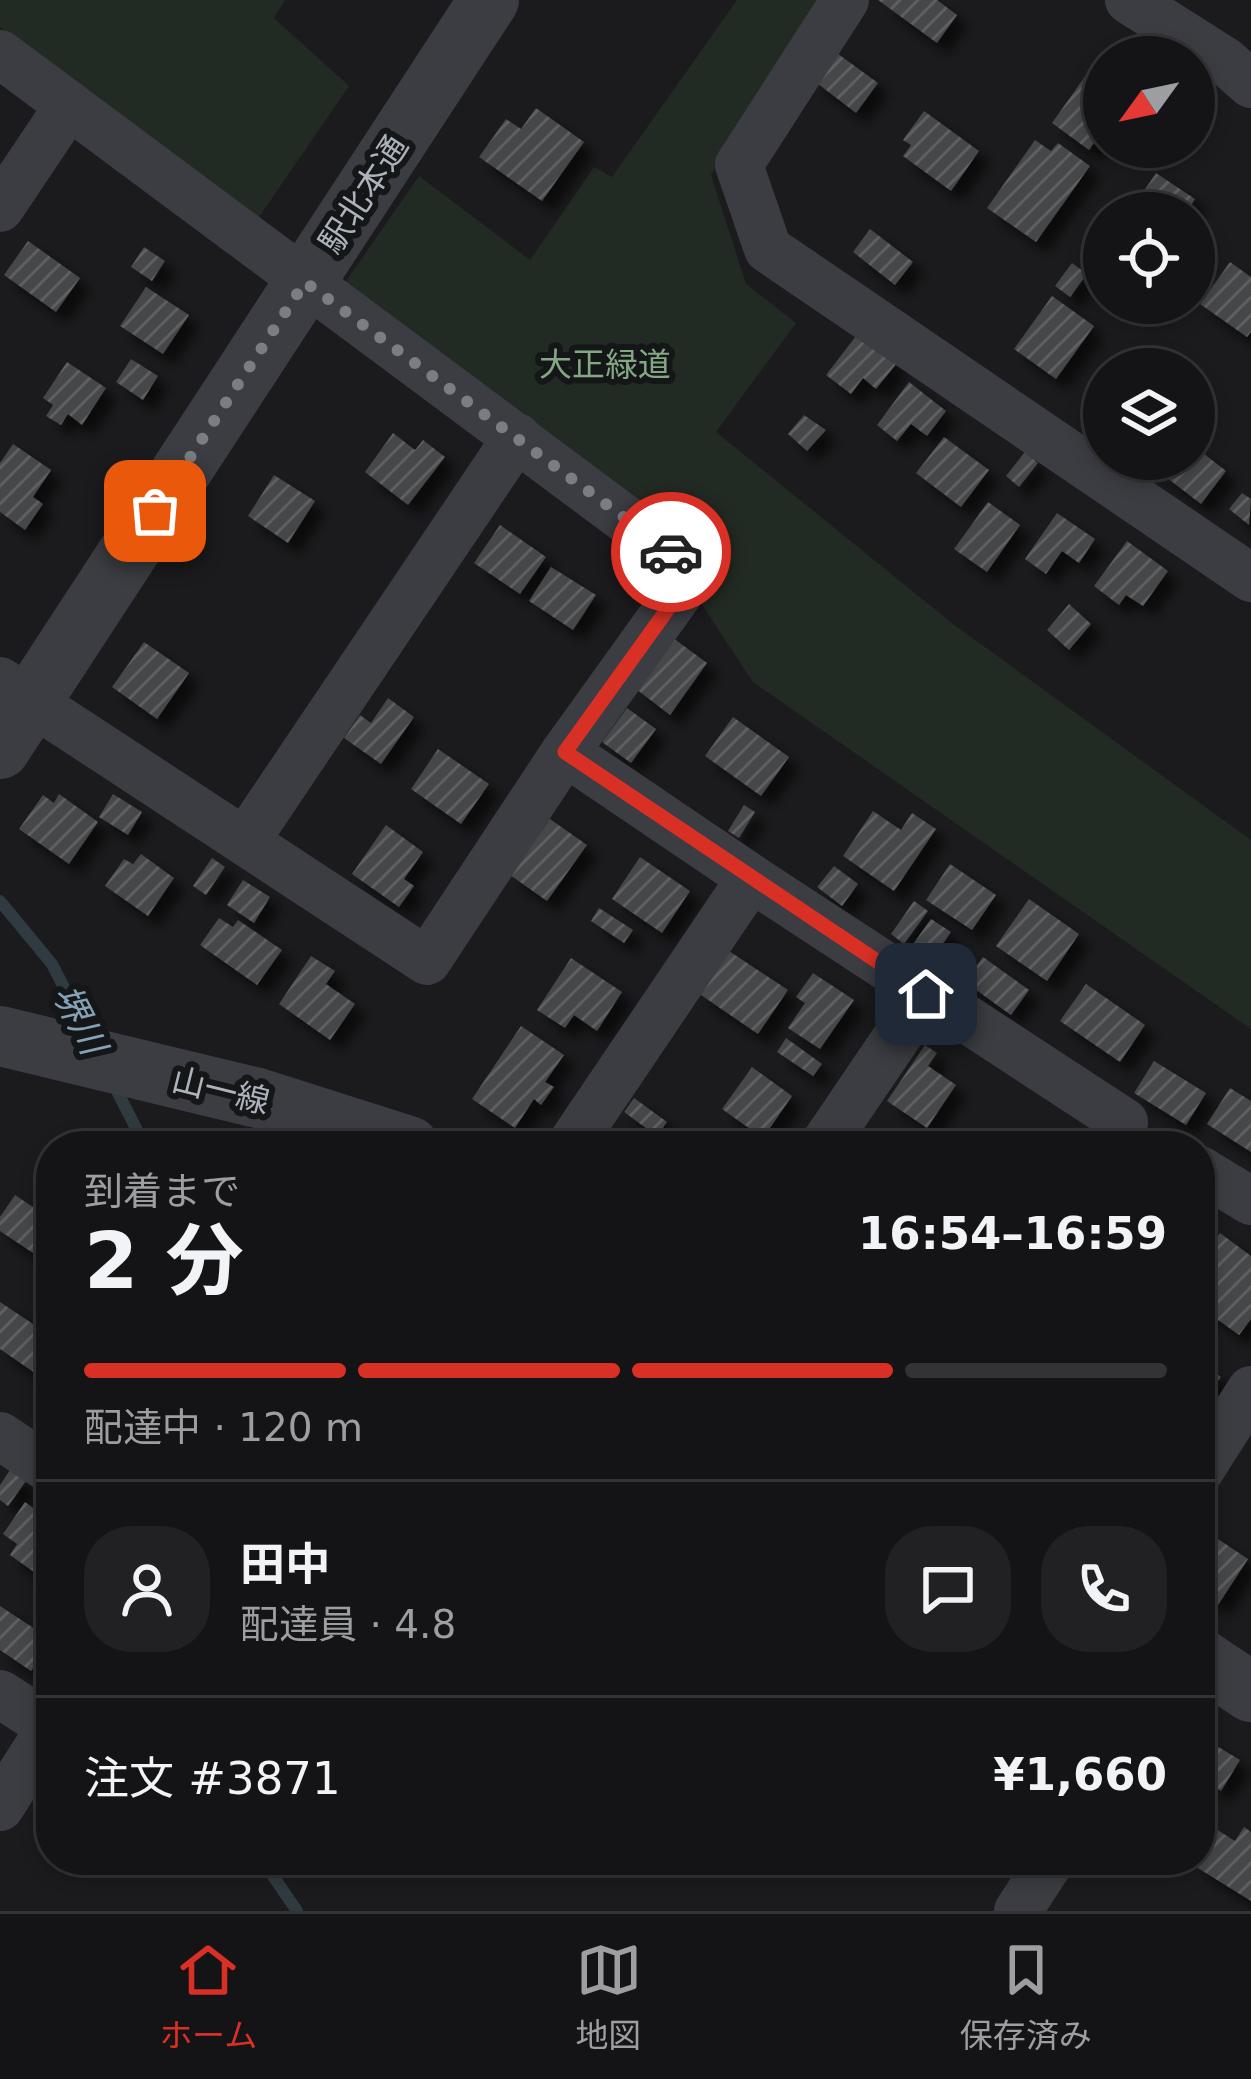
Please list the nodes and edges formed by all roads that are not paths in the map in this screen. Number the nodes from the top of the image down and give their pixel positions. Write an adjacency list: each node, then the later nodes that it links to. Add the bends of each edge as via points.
1 (489, 0): 8 (street, 駅北本通)
2 (845, 0): 10 (street, via 739,165 768,249)
3 (1129, 0): 5 (street)
4 (0, 54): 6 (street)
5 (1251, 84)
6 (69, 105): 7 (street); 8 (street)
7 (0, 208)
8 (305, 282): 9 (street); 11 (street, 駅北本通)
9 (517, 437): 12 (street, via 695,571); 13 (street)
10 (1251, 578)
11 (10, 711): 13 (street)
12 (565, 752): 13 (street, via 427,961); 14 (street)
13 (246, 840)
14 (751, 878): 15 (street); 18 (street)
15 (926, 994): 19 (street); 20 (street)
16 (0, 1036): 17 (street, 山一線)
17 (362, 1131)
18 (580, 1131)
19 (833, 1131)
20 (1121, 1131)
21 (1215, 1179): 22 (street)
22 (1251, 1202)
23 (1251, 1390): 25 (street)
24 (0, 1436): 26 (street)
25 (1215, 1446)
26 (36, 1460)
27 (1215, 1668): 28 (street)
28 (1251, 1692)
29 (0, 1694): 30 (street)
30 (36, 1718)
31 (36, 1750): 32 (street)
32 (0, 1808)
33 (1041, 1875): 34 (street)
34 (1018, 1911)

